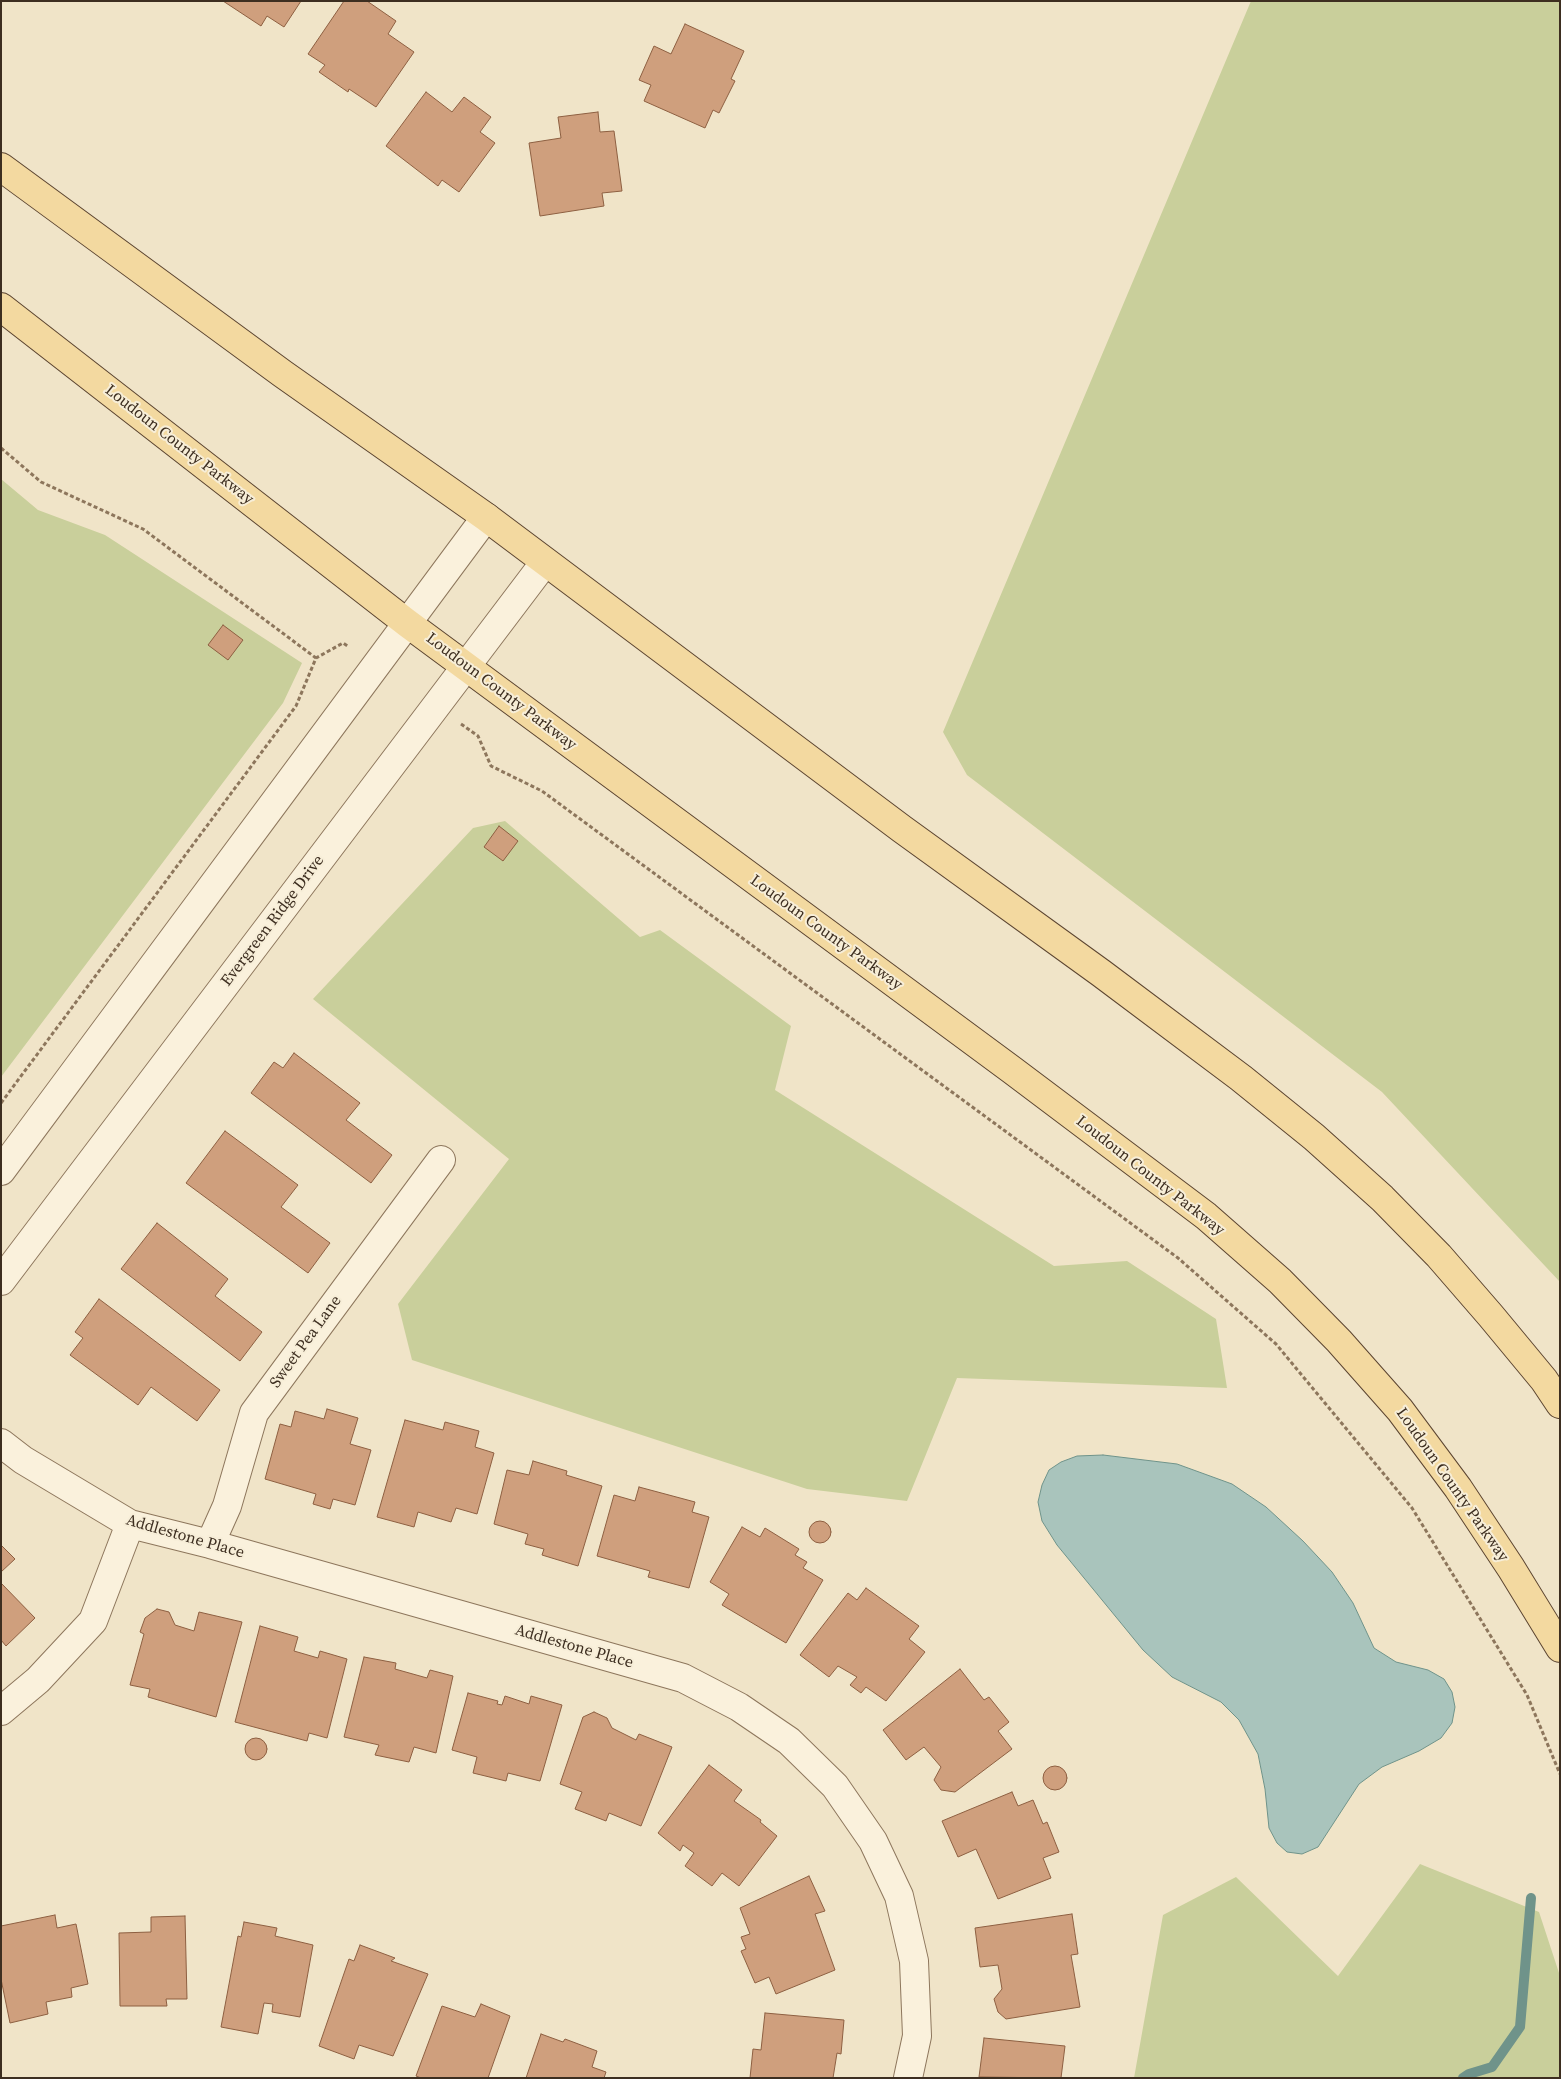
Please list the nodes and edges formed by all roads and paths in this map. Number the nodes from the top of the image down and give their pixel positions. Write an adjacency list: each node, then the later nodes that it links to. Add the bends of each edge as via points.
1 (1, 168): 4 (main road)
2 (1, 307): 6 (main road, Loudoun County Parkway)
3 (1, 448): 7 (path, via 41,482 143,529)
4 (486, 517): 5 (main road); 6 (street)
5 (546, 562): 9 (street, Evergreen Ridge Drive); 15 (main road, via 902,829 1101,973 1314,1137 1382,1198 1439,1256 1544,1380)
6 (407, 623): 8 (street); 9 (main road, Loudoun County Parkway)
7 (316, 658): 8 (path, via 344,643); 11 (path, via 296,706)
8 (376, 664): 13 (street)
9 (466, 667): 10 (street, Evergreen Ridge Drive); 19 (main road, Loudoun County Parkway, via 1206,1216 1280,1281 1339,1341 1406,1418 1458,1488)
10 (436, 706): 14 (street, Evergreen Ridge Drive); 21 (path, via 478,736 490,766 542,791 1170,1252 1276,1344 1412,1508 1527,1695)
11 (1, 1103)
12 (441, 1160): 18 (street, Sweet Pea Lane, via 254,1413 226,1506)
13 (1, 1171)
14 (1, 1281)
15 (1560, 1404)
16 (1, 1442): 17 (street, Addlestone Place, via 23,1460)
17 (130, 1524): 18 (street, Addlestone Place); 20 (street, via 93,1621 38,1680)
18 (210, 1544): 22 (street, Addlestone Place, via 683,1678 739,1707 789,1741 835,1786 873,1841 900,1896 914,1961 917,2036)
19 (1560, 1648)
20 (1, 1711)
21 (1560, 1774)
22 (908, 2078)

